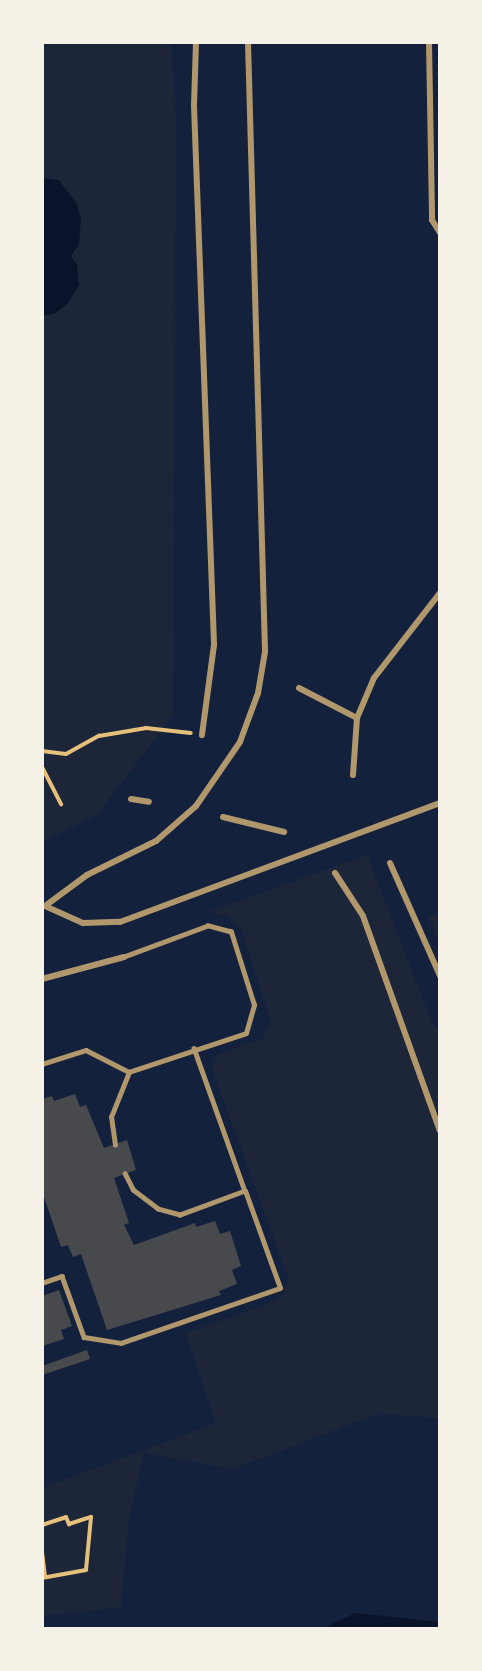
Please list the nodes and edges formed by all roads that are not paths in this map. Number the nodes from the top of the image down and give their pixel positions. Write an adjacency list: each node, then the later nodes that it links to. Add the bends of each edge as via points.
1 (196, 42): 8 (street, via 194,106 214,645)
2 (248, 42): 17 (street, via 265,652 258,693 240,742 213,786 177,824 134,854 87,875)
3 (429, 42): 4 (street, via 432,220)
4 (440, 233)
5 (440, 593): 7 (street, via 374,678)
6 (299, 688): 7 (street)
7 (357, 718): 9 (street)
8 (202, 735)
9 (353, 775)
10 (131, 799): 11 (street)
11 (150, 802)
12 (440, 803): 17 (street, via 120,922 83,923)
13 (223, 817): 14 (street)
14 (284, 832)
15 (390, 863): 19 (street)
16 (334, 873): 24 (street, via 363,916)
17 (43, 907)
18 (124, 957): 20 (street); 21 (lane, via 207,926 231,932 254,1005 246,1033)
19 (440, 976)
20 (42, 979)
21 (194, 1048): 23 (lane); 27 (lane)
22 (42, 1064): 23 (lane, via 86,1050)
23 (129, 1072): 25 (lane, via 111,1118)
24 (440, 1131)
25 (115, 1145)
26 (125, 1174): 27 (lane, via 133,1190 180,1215)
27 (245, 1191): 28 (lane, via 280,1287 121,1343 84,1337 62,1276)
28 (42, 1283)

